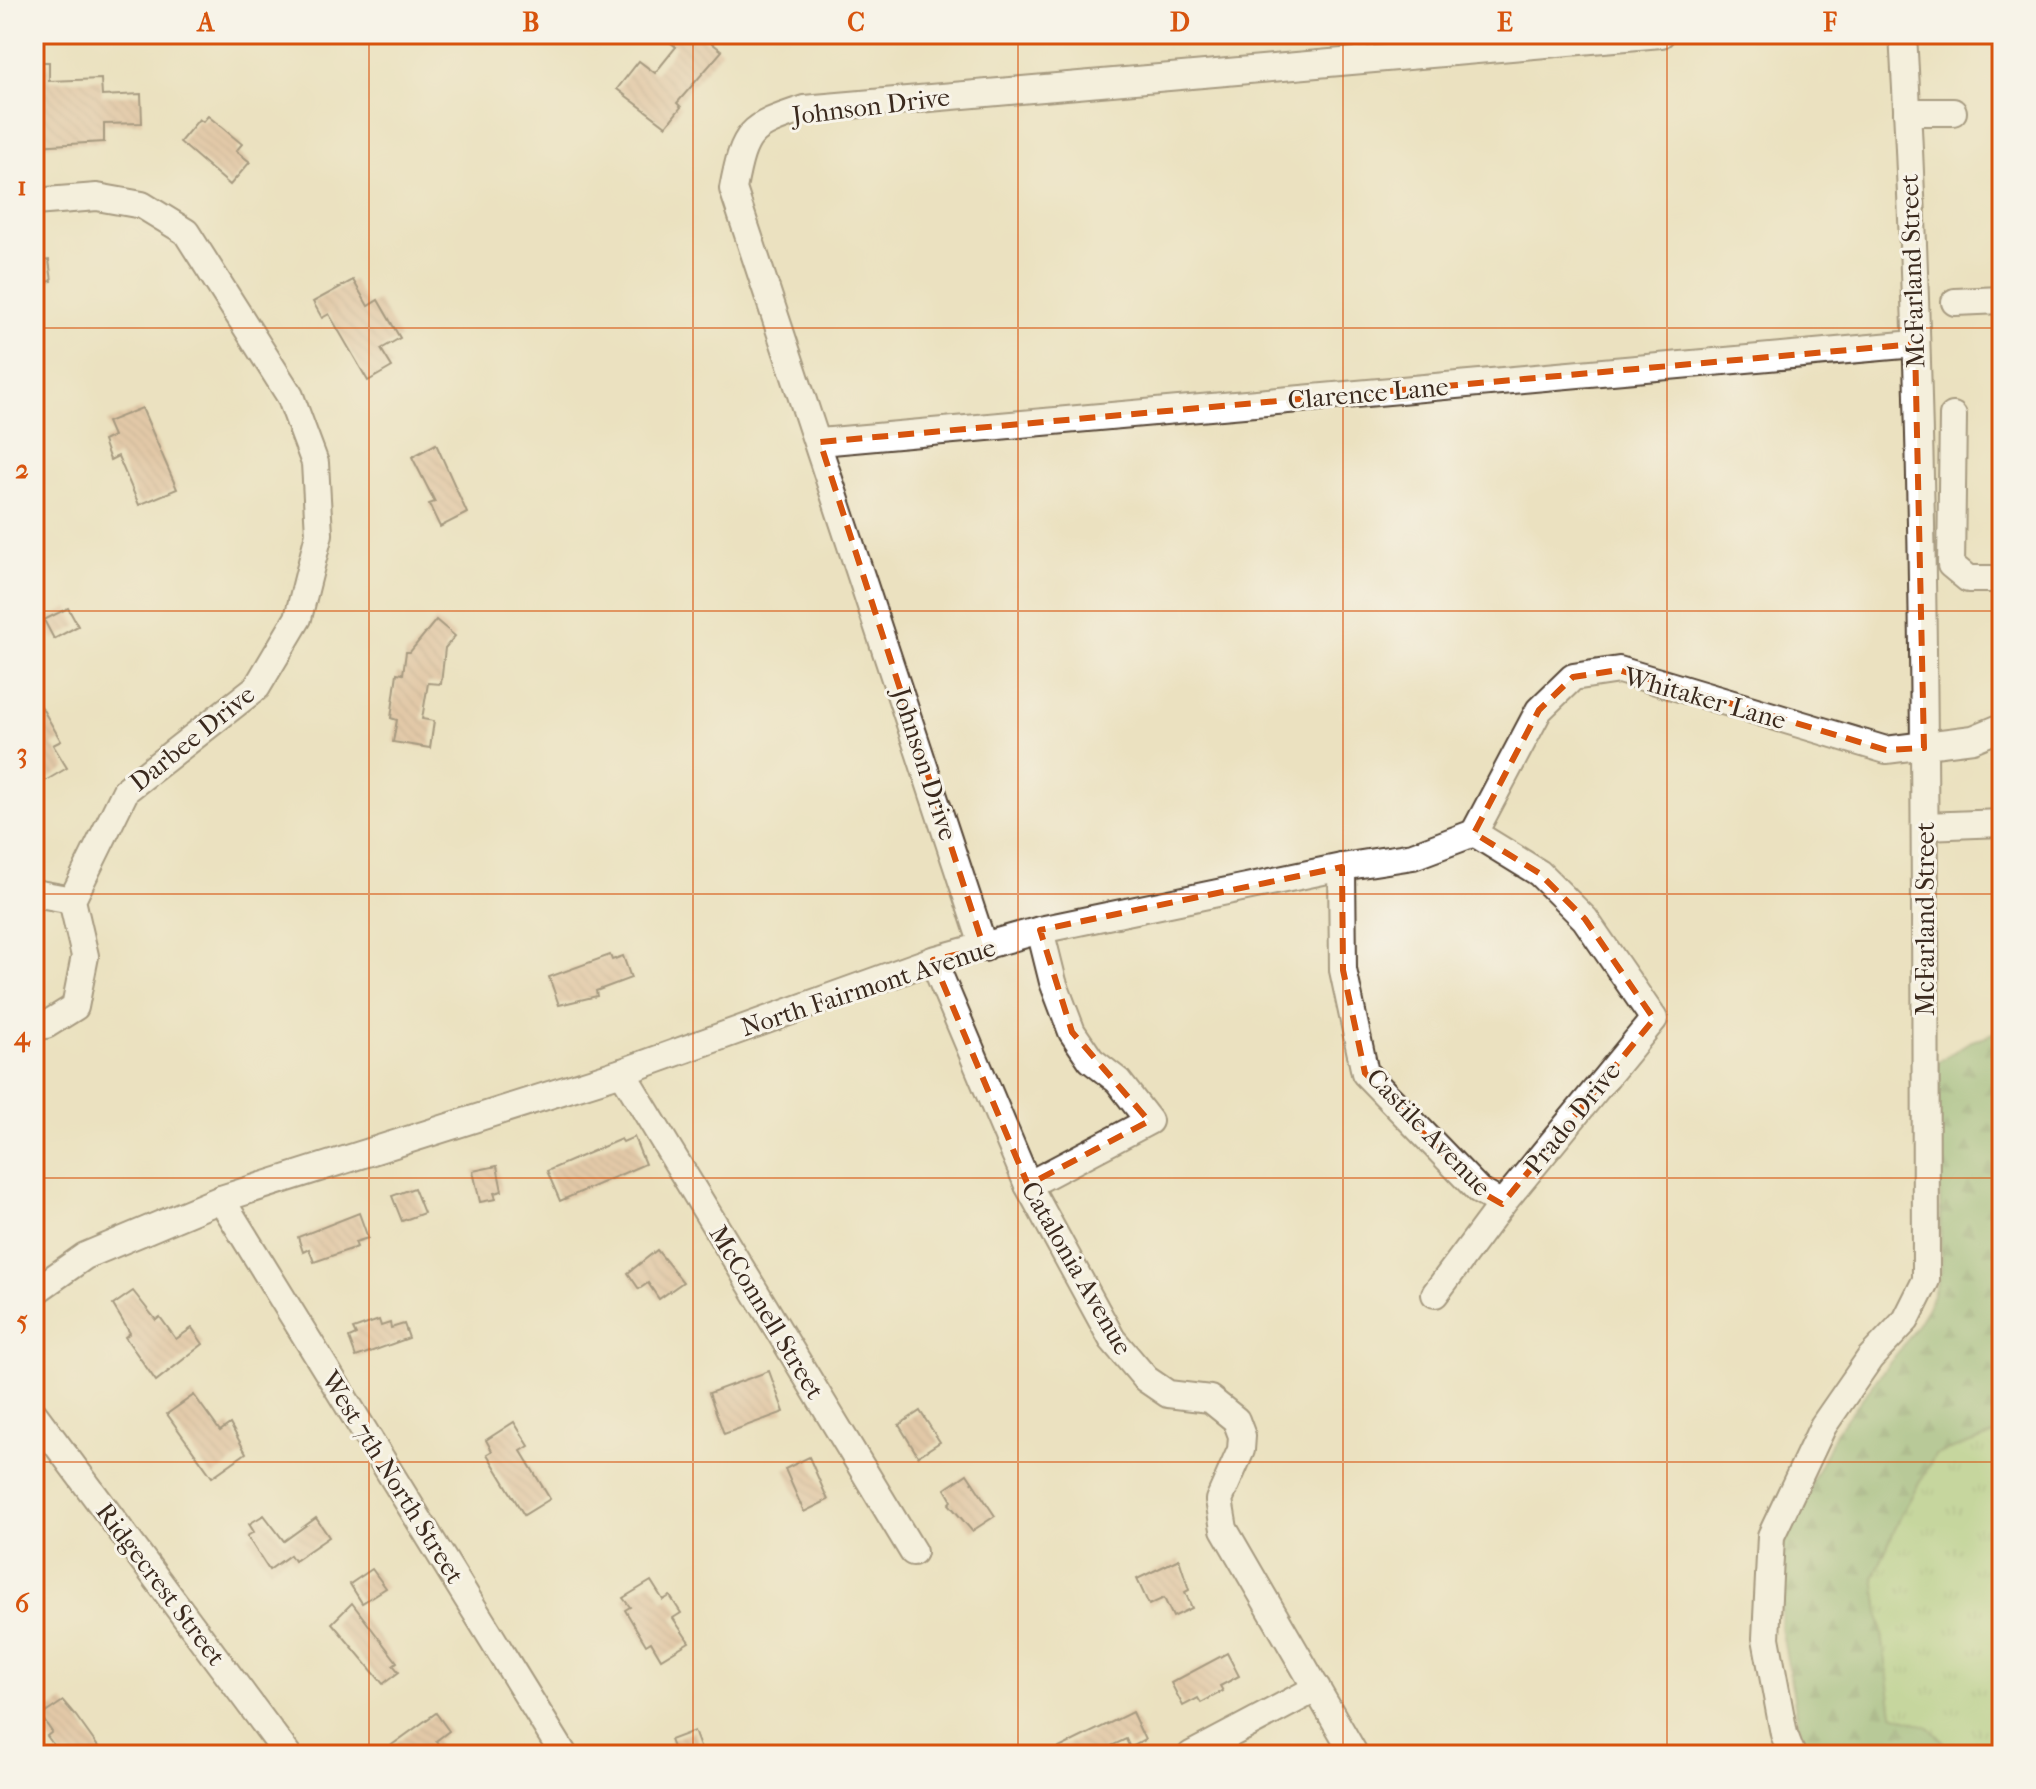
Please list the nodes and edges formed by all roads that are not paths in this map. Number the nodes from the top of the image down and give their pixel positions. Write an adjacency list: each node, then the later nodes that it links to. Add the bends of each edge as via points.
1 (1661, 34): 10 (street, Johnson Drive, via 804,109 761,123 741,148 733,189)
2 (1903, 34): 3 (street, McFarland Street)
3 (1907, 112): 4 (street); 8 (street, McFarland Street)
4 (1953, 112)
5 (34, 202): 19 (street, Darbee Drive, via 97,197 142,205 186,232 290,396 315,463 319,534 298,618 257,687 126,790)
6 (2002, 300): 7 (street)
7 (1955, 302)
8 (1915, 344): 10 (street, Clarence Lane); 13 (street, McFarland Street)
9 (1953, 416): 11 (street, via 1951,565 1968,579)
10 (820, 442): 21 (street, Johnson Drive)
11 (2002, 579)
12 (2002, 727): 13 (street, Whitaker Lane, via 1973,739)
13 (1924, 748): 15 (street, McFarland Street); 16 (street, Whitaker Lane, via 1886,750 1619,670 1573,677 1539,710)
14 (2002, 823): 15 (street)
15 (1925, 826): 37 (street, McFarland Street, via 1926,1280 1906,1320 1870,1358 1823,1426 1771,1536 1766,1638)
16 (1474, 833): 17 (street, North Fairmont Avenue, via 1413,856); 27 (street, Prado Drive, via 1539,873 1585,919 1654,1019)
17 (1342, 867): 20 (street, North Fairmont Avenue); 27 (street, Castile Avenue, via 1343,970 1365,1073 1479,1191)
18 (34, 893): 19 (street)
19 (72, 900): 23 (street, via 85,956 75,1007)
20 (1040, 930): 21 (street, North Fairmont Avenue); 25 (street, via 1072,1032 1149,1121)
21 (984, 948): 22 (street, North Fairmont Avenue)
22 (933, 960): 24 (street, North Fairmont Avenue); 25 (street, Catalonia Avenue)
23 (34, 1027)
24 (622, 1072): 26 (street, North Fairmont Avenue); 31 (street, McConnell Street)
25 (1028, 1185): 32 (street, Catalonia Avenue, via 1112,1339 1146,1379 1168,1394 1210,1399 1236,1420 1241,1450 1219,1500 1224,1529)
26 (221, 1199): 28 (street, North Fairmont Avenue, via 85,1256); 34 (street, West 7th North Street)
27 (1502, 1204): 29 (street, Prado Drive)
28 (34, 1292)
29 (1435, 1294)
30 (34, 1414): 33 (street, Ridgecrest Street)
31 (913, 1552)
32 (1317, 1688): 35 (street); 36 (street, Catalonia Avenue)
33 (288, 1755)
34 (564, 1755)
35 (1191, 1755)
36 (1355, 1755)
37 (1792, 1755)

